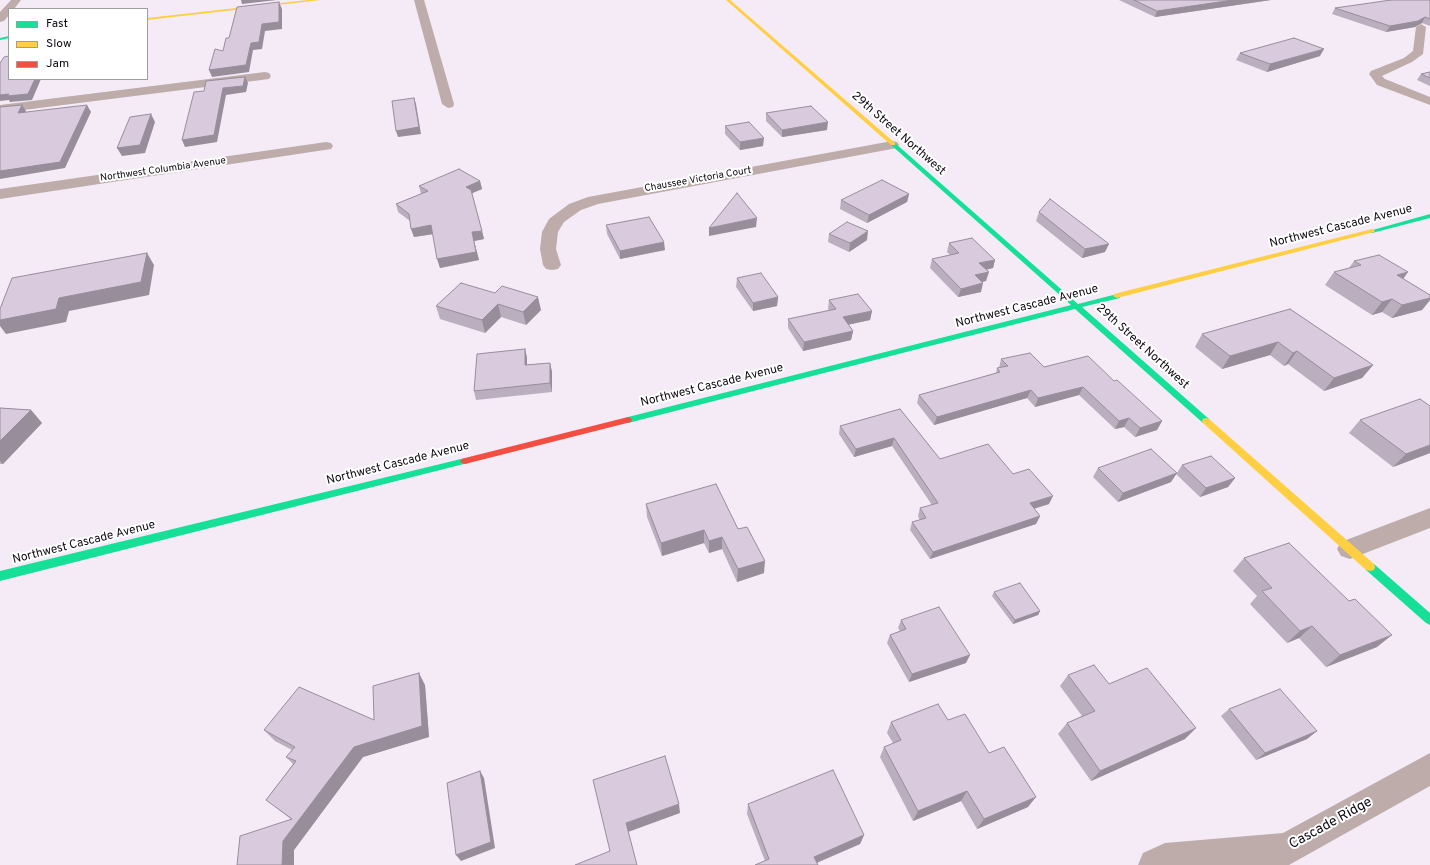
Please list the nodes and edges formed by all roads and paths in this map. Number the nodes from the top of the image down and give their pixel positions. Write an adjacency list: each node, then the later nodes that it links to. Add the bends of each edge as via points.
1 (16, 0): 5 (street)
2 (319, 0): 8 (street)
3 (419, 0): 12 (street)
4 (728, 0): 14 (street, 29th Street Northwest)
5 (9, 8)
6 (8, 10): 7 (street)
7 (0, 19)
8 (148, 19)
9 (1421, 28): 11 (street, via 1419,52 1408,60 1379,70 1375,74 1381,82)
10 (265, 76): 13 (street)
11 (1430, 101)
12 (448, 104)
13 (0, 109)
14 (892, 145): 18 (street, Chaussee Victoria Court, via 594,200 575,207 557,219 550,232 548,249); 19 (street, 29th Street Northwest)
15 (326, 146): 16 (street, Northwest Columbia Avenue)
16 (0, 194)
17 (1430, 216): 19 (street, Northwest Cascade Avenue)
18 (552, 265)
19 (1077, 306): 21 (street, 29th Street Northwest); 22 (street, Northwest Cascade Avenue)
20 (1430, 518): 21 (street)
21 (1350, 549): 23 (street, 29th Street Northwest)
22 (0, 576)
23 (1430, 620)
24 (1430, 770): 25 (street, Cascade Ridge, via 1287,849 1165,860)
25 (1154, 865)

